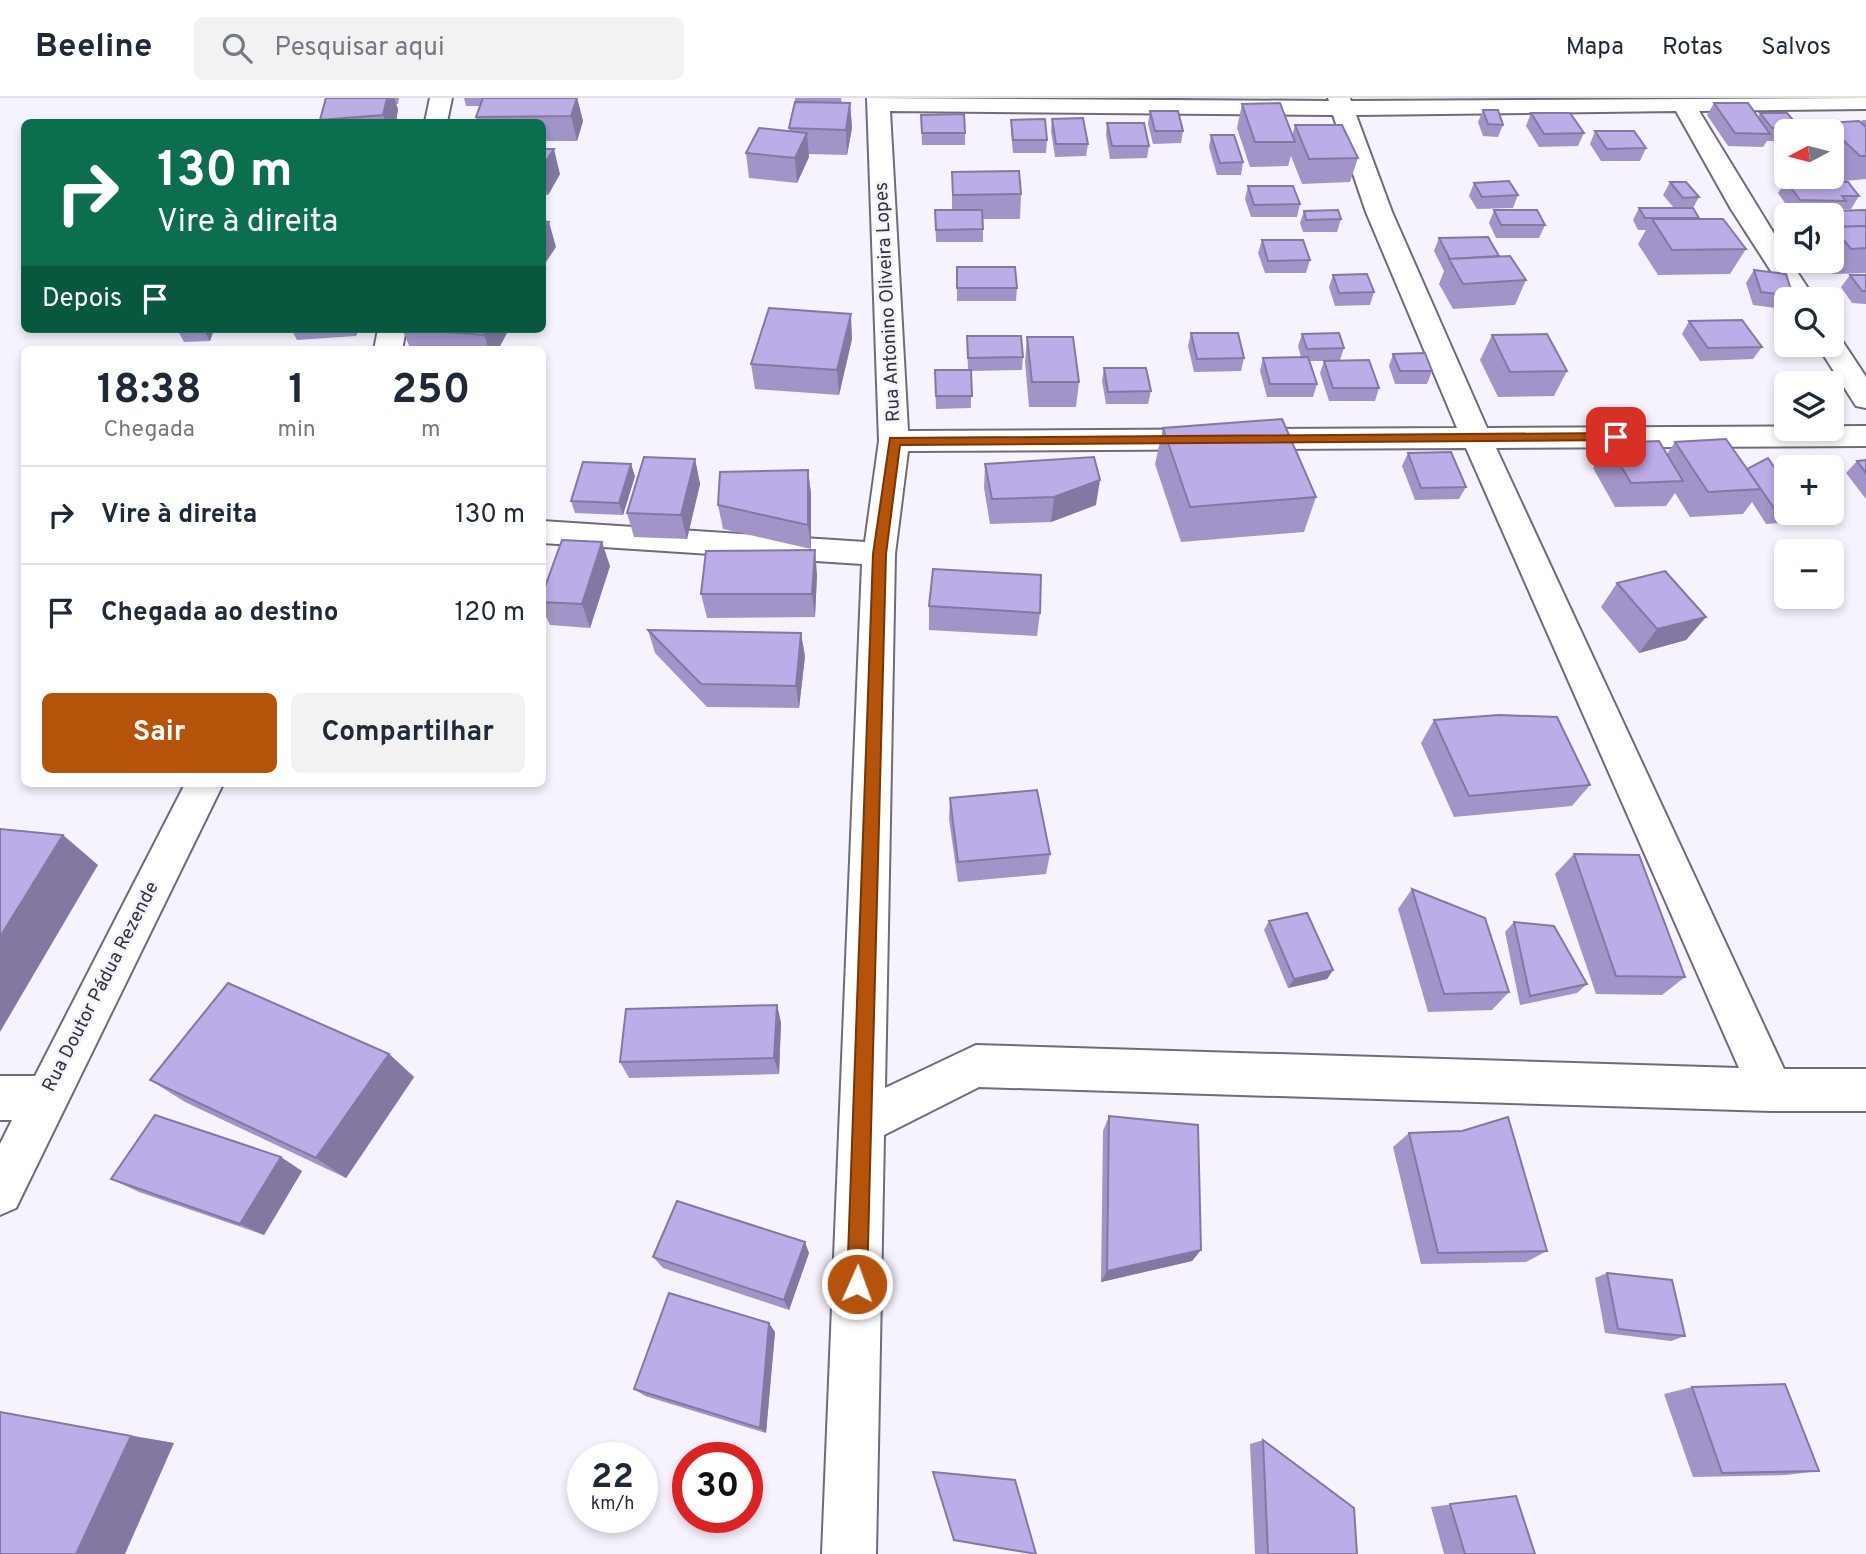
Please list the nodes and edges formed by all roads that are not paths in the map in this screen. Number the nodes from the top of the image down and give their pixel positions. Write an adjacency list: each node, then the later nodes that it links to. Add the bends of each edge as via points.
1 (441, 98): 6 (street)
2 (878, 101): 4 (street); 12 (street, Rua Antonino Oliveira Lopes)
3 (1866, 102): 5 (street)
4 (1342, 103): 5 (street); 11 (street, via 1379,212)
5 (1683, 103): 7 (street)
6 (437, 119)
7 (1794, 287)
8 (1839, 357): 9 (street)
9 (1866, 399)
10 (1866, 436): 11 (street)
11 (1476, 437): 12 (street); 16 (street)
12 (894, 440): 14 (street, Rua Antonino Oliveira Lopes)
13 (546, 532): 14 (street)
14 (879, 554): 20 (street, Rua Antonino Oliveira Lopes)
15 (202, 787): 19 (street, Rua Doutor Pádua Rezende)
16 (1771, 1090): 17 (street); 20 (street, via 976,1066)
17 (1866, 1090)
18 (0, 1098): 19 (street)
19 (45, 1098): 21 (street, Rua Doutor Pádua Rezende)
20 (862, 1123): 22 (street, Rua Antonino Oliveira Lopes)
21 (0, 1192)
22 (849, 1554)

